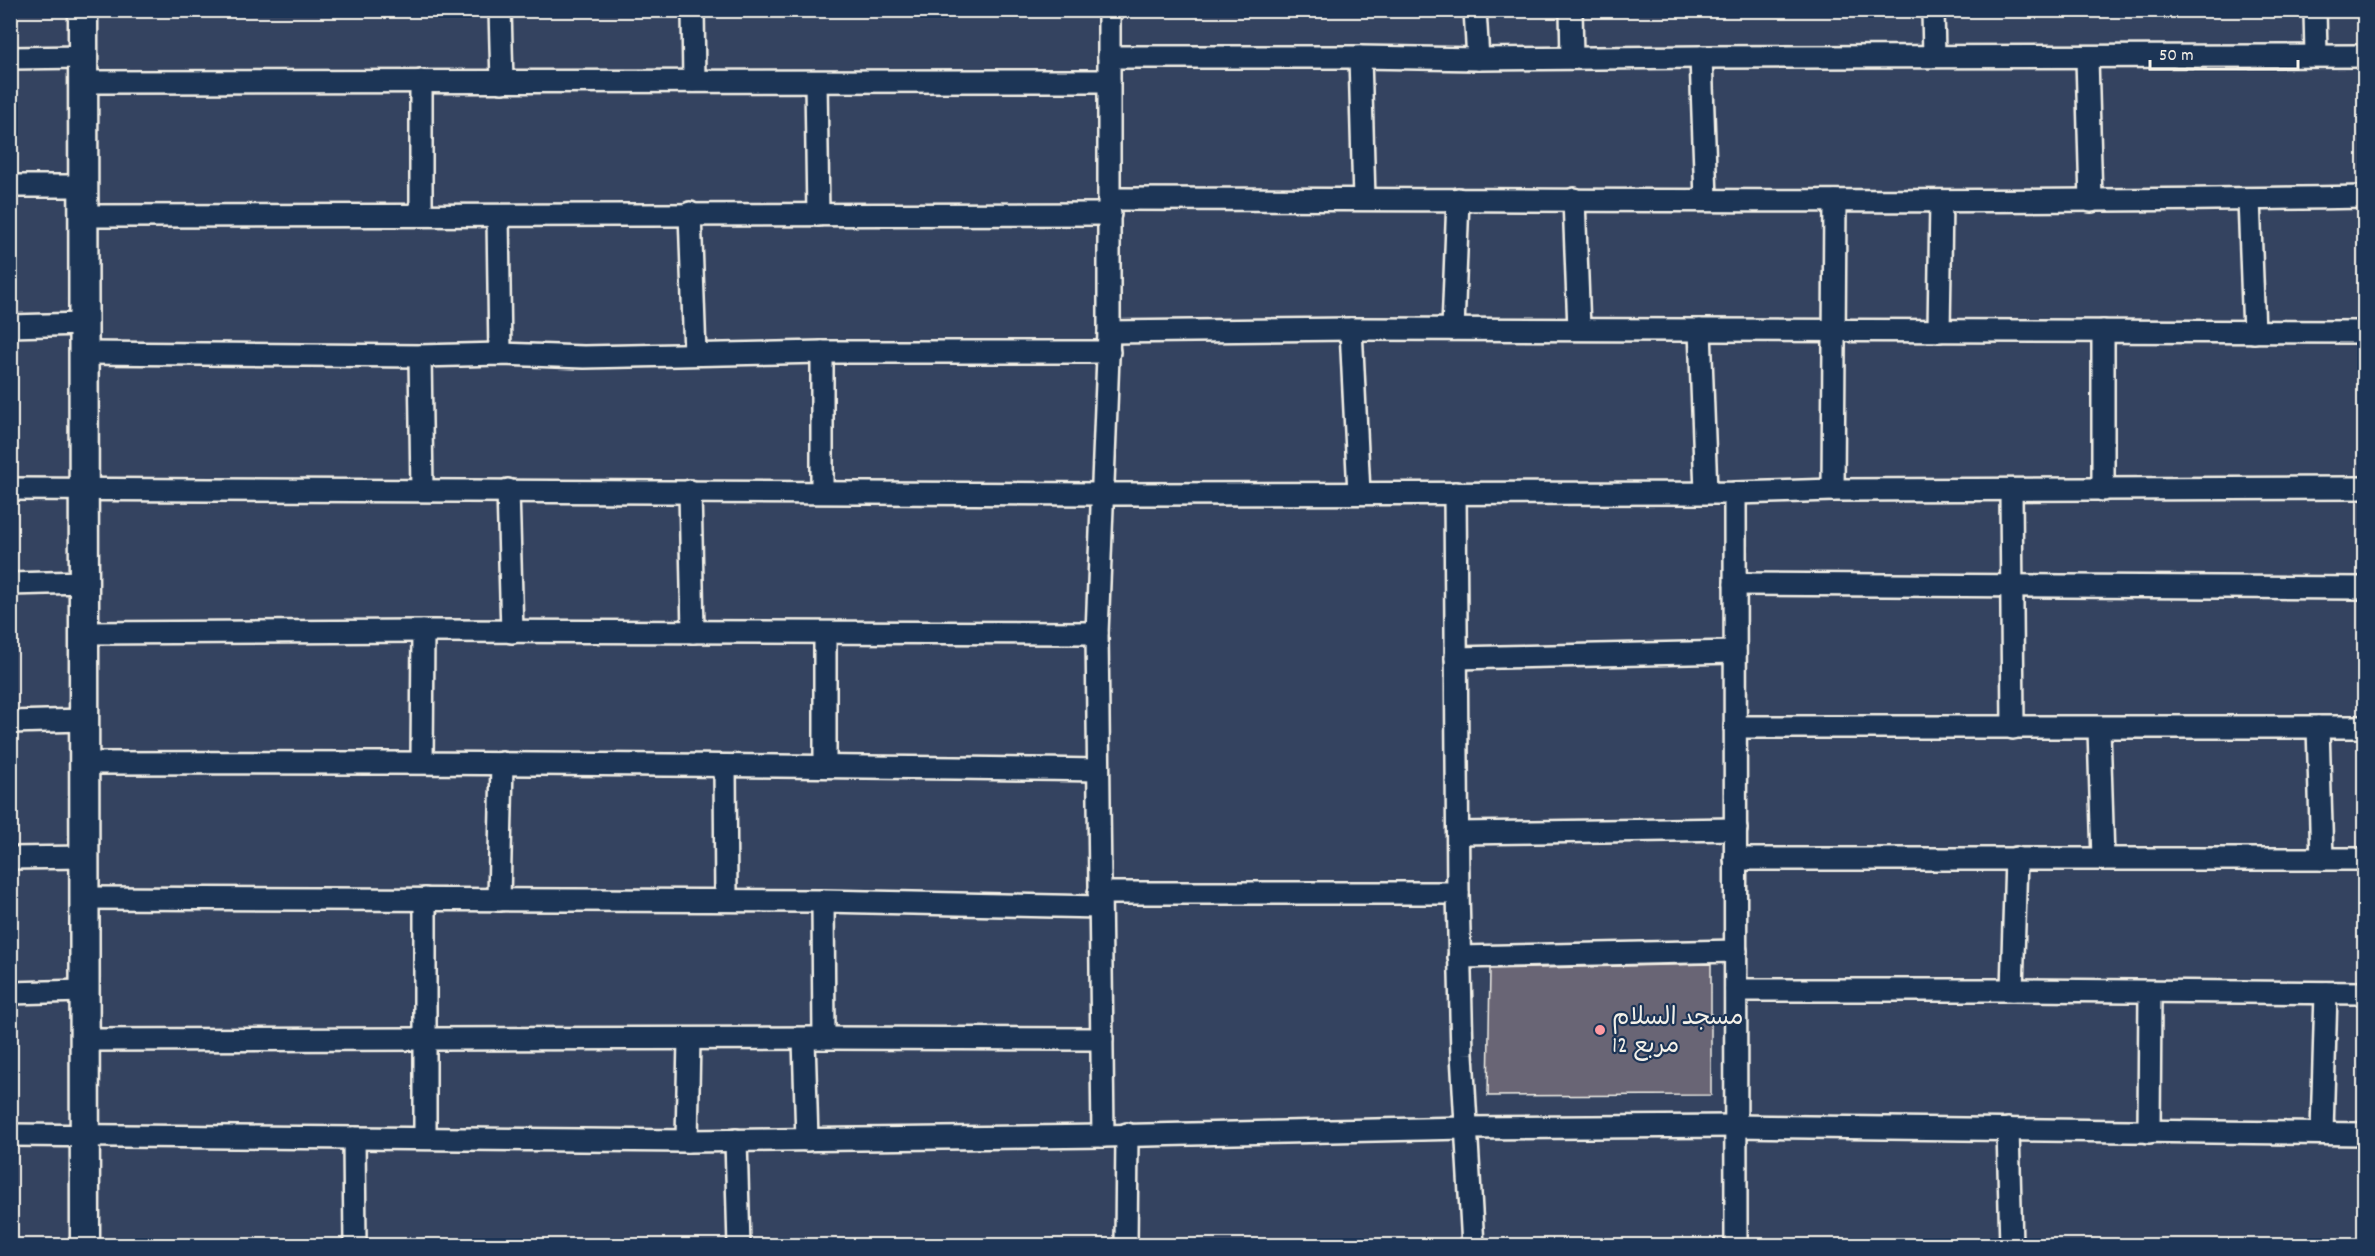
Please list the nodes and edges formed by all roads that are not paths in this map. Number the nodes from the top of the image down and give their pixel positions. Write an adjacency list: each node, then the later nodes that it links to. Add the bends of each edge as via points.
1 (84, 10): 19 (street)
2 (500, 10): 23 (street)
3 (693, 10): 21 (street)
4 (1109, 10): 12 (street)
5 (1475, 10): 18 (street)
6 (1571, 10): 16 (street)
7 (1933, 10): 10 (street)
8 (2315, 10): 9 (street)
9 (2316, 55): 11 (street); 17 (street)
10 (1934, 56): 14 (street); 17 (street)
11 (2364, 56)
12 (1109, 57): 13 (street); 22 (street)
13 (1360, 57): 18 (street); 28 (street)
14 (1701, 57): 16 (street); 31 (street)
15 (10, 58): 19 (street)
16 (1572, 58): 18 (street)
17 (2087, 58): 35 (street)
18 (1478, 60)
19 (84, 69): 20 (street); 26 (street)
20 (421, 81): 23 (street); 38 (street)
21 (694, 81): 23 (street); 24 (street)
22 (1109, 81): 24 (street); 36 (street)
23 (502, 82)
24 (816, 82): 39 (street)
25 (10, 186): 26 (street)
26 (84, 186): 40 (street)
27 (2364, 198): 32 (street)
28 (1364, 199): 29 (street); 36 (street)
29 (1458, 199): 30 (street); 45 (street)
30 (1574, 199): 31 (street); 46 (street)
31 (1706, 199): 33 (street)
32 (2248, 199): 35 (street); 51 (street)
33 (1835, 201): 34 (street); 47 (street)
34 (1941, 201): 35 (street); 49 (street)
35 (2091, 201)
36 (1110, 206): 39 (street); 53 (street)
37 (690, 213): 39 (street); 41 (street); 57 (street)
38 (421, 215): 40 (street); 41 (street)
39 (818, 215)
40 (84, 216): 42 (street)
41 (498, 216): 56 (street)
42 (84, 324): 43 (street); 55 (street)
43 (10, 326)
44 (1351, 329): 45 (street); 53 (street); 71 (street)
45 (1453, 329): 46 (street)
46 (1579, 329): 48 (street)
47 (1834, 329): 48 (street); 49 (street); 64 (street)
48 (1700, 330): 69 (street)
49 (1939, 330): 50 (street)
50 (2103, 331): 51 (street); 66 (street)
51 (2254, 332): 52 (street)
52 (2364, 332)
53 (1109, 342): 54 (street); 73 (street)
54 (822, 352): 57 (street); 68 (street)
55 (85, 353): 58 (street); 59 (street)
56 (501, 354): 57 (street); 58 (street)
57 (695, 354)
58 (420, 356): 62 (street)
59 (84, 488): 61 (street); 62 (street); 74 (street)
60 (2364, 488): 66 (street)
61 (10, 489)
62 (422, 490): 63 (street)
63 (508, 490): 67 (street); 80 (street)
64 (1833, 490): 65 (street); 70 (street)
65 (2011, 490): 66 (street); 77 (street)
66 (2103, 490)
67 (690, 491): 68 (street); 81 (street)
68 (822, 492): 73 (street)
69 (1706, 492): 70 (street); 72 (street)
70 (1735, 492): 76 (street)
71 (1359, 493): 72 (street); 73 (street)
72 (1455, 493): 86 (street)
73 (1102, 494): 84 (street)
74 (84, 582): 75 (street); 82 (street)
75 (10, 584)
76 (1735, 584): 77 (street); 85 (street)
77 (2012, 586): 78 (street); 92 (street)
78 (2364, 588)
79 (423, 631): 80 (street); 82 (street); 94 (street)
80 (512, 632): 81 (street)
81 (693, 632): 83 (street)
82 (84, 633): 87 (street)
83 (825, 633): 84 (street); 97 (street)
84 (1097, 633): 99 (street)
85 (1735, 652): 86 (street); 89 (street)
86 (1456, 658): 101 (street)
87 (84, 720): 88 (street); 95 (street)
88 (10, 722)
89 (1736, 727): 92 (street); 100 (street)
90 (2318, 727): 91 (street); 93 (street); 107 (street)
91 (2364, 727)
92 (2013, 728): 93 (street)
93 (2099, 729): 105 (street)
94 (422, 762): 95 (street); 96 (street)
95 (84, 763): 102 (street)
96 (502, 763): 98 (street); 112 (street)
97 (825, 766): 98 (street); 99 (street)
98 (725, 767): 113 (street)
99 (1098, 770): 114 (street)
100 (1736, 829): 101 (street); 106 (street)
101 (1458, 833): 109 (street)
102 (84, 857): 103 (street); 110 (street)
103 (10, 858)
104 (2016, 858): 105 (street); 106 (street); 119 (street)
105 (2103, 858): 107 (street)
106 (1736, 859): 116 (street)
107 (2322, 859): 108 (street)
108 (2364, 859)
109 (1458, 893): 114 (street); 117 (street)
110 (84, 898): 111 (street); 120 (street)
111 (425, 899): 112 (street); 126 (street)
112 (499, 900): 113 (street)
113 (726, 900): 115 (street)
114 (1099, 900): 115 (street); 128 (street)
115 (823, 901): 125 (street)
116 (1736, 951): 117 (street); 118 (street)
117 (1460, 957): 131 (street)
118 (1736, 990): 119 (street); 130 (street)
119 (2012, 990): 121 (street)
120 (84, 991): 122 (street); 129 (street)
121 (2150, 992): 123 (street); 133 (street)
122 (10, 993)
123 (2326, 993): 124 (street); 134 (street)
124 (2364, 993)
125 (814, 1038): 127 (street); 128 (street); 143 (street)
126 (424, 1039): 127 (street); 129 (street); 140 (street)
127 (689, 1039): 144 (street)
128 (1102, 1039): 139 (street)
129 (84, 1040): 135 (street)
130 (1736, 1126): 131 (street); 132 (street); 150 (street)
131 (1466, 1128): 136 (street); 149 (street)
132 (2008, 1129): 133 (street); 151 (street)
133 (2149, 1131): 134 (street)
134 (2322, 1132): 137 (street)
135 (84, 1134): 138 (street); 141 (street); 145 (street)
136 (1126, 1134): 139 (street); 148 (street)
137 (2364, 1134)
138 (10, 1135)
139 (1103, 1136): 143 (street)
140 (425, 1137): 141 (street); 144 (street)
141 (354, 1138): 146 (street)
142 (736, 1140): 143 (street); 144 (street); 147 (street)
143 (807, 1140)
144 (687, 1141)
145 (85, 1245)
146 (355, 1245)
147 (739, 1245)
148 (1126, 1245)
149 (1473, 1245)
150 (1736, 1245)
151 (2011, 1245)

